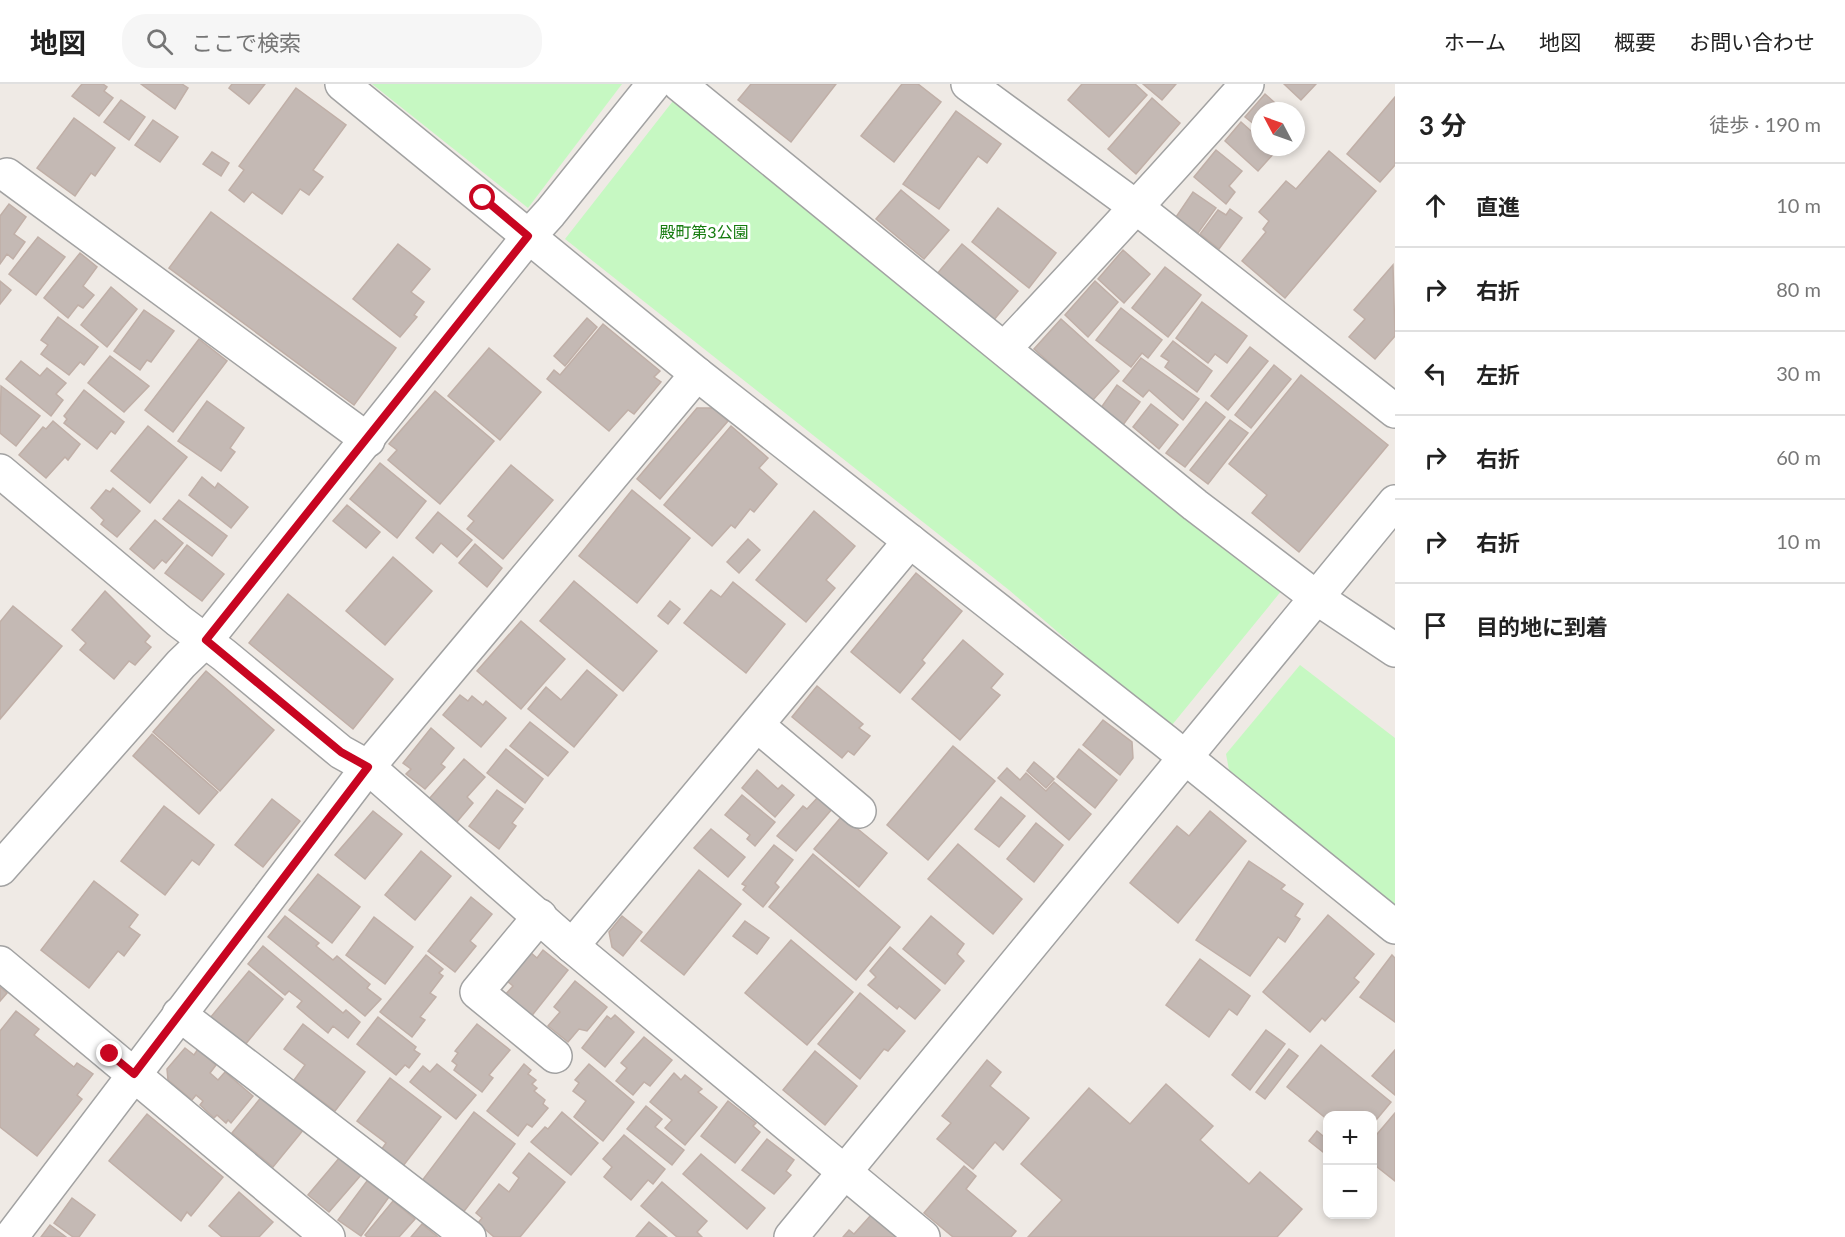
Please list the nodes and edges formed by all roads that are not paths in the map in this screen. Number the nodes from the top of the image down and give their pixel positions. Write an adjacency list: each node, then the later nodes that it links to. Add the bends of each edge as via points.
1 (342, 84): 8 (street)
2 (654, 84): 8 (street)
3 (679, 84): 9 (street)
4 (968, 84): 7 (street)
5 (1247, 84): 7 (street)
6 (7, 175): 12 (street)
7 (1136, 207): 9 (street); 11 (street)
8 (528, 236): 10 (street); 12 (street)
9 (1005, 348): 16 (street, via 1195,505)
10 (697, 374): 15 (street); 21 (street)
11 (1395, 411)
12 (368, 440): 17 (street)
13 (0, 471): 17 (street)
14 (1395, 502): 16 (street)
15 (910, 541): 19 (street); 20 (street)
16 (1317, 598): 18 (street); 20 (street)
17 (206, 640): 21 (street, via 341,752); 23 (street)
18 (1395, 650)
19 (757, 724): 22 (street); 26 (street)
20 (1184, 757): 25 (street); 31 (street)
21 (368, 767): 24 (street); 28 (street)
22 (859, 811)
23 (0, 869)
24 (540, 916): 26 (street); 29 (street, via 477,992)
25 (1395, 927)
26 (572, 946): 31 (street)
27 (0, 963): 30 (street)
28 (179, 1014): 30 (street); 34 (street)
29 (555, 1056)
30 (134, 1074): 32 (street); 33 (street)
31 (845, 1171): 35 (street); 36 (street)
32 (11, 1237)
33 (328, 1237)
34 (469, 1237)
35 (791, 1237)
36 (923, 1237)

